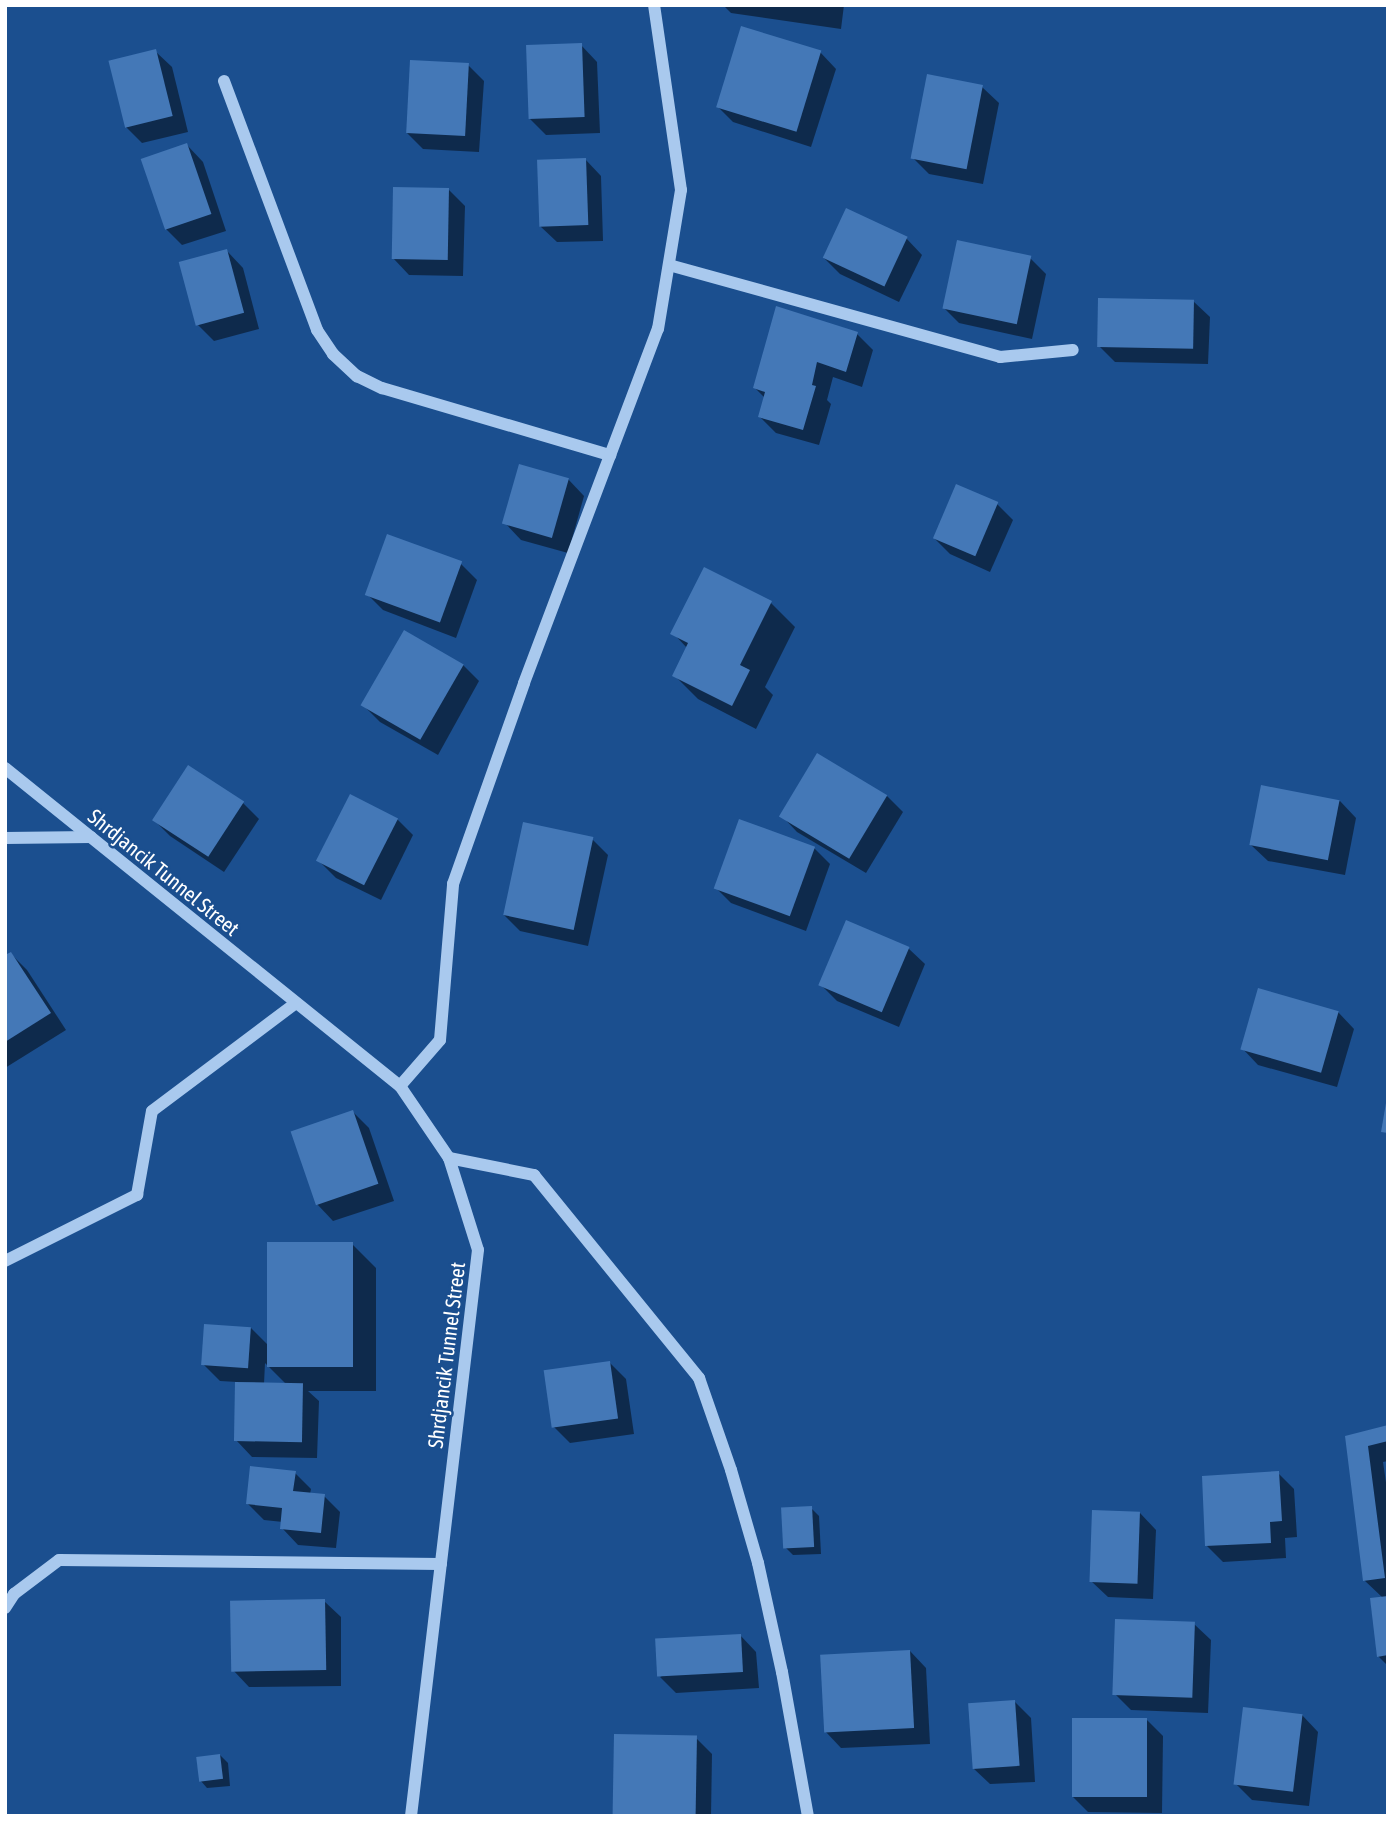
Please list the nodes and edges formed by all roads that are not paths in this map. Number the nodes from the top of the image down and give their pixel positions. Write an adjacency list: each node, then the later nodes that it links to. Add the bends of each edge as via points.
1 (654, 5): 3 (street, via 681,190)
2 (224, 81): 5 (street, via 317,330 333,354 357,376 382,388)
3 (669, 265): 4 (street, via 1000,357); 5 (street, via 658,329)
4 (1073, 350)
5 (610, 455): 10 (street, via 453,884 440,1041)
6 (5, 768): 7 (street, Shrdjancik Tunnel Street)
7 (90, 837): 8 (street); 9 (street, Shrdjancik Tunnel Street)
8 (5, 838)
9 (296, 1003): 10 (street, Shrdjancik Tunnel Street); 12 (street, via 152,1111 137,1195)
10 (400, 1086): 11 (street, Shrdjancik Tunnel Street)
11 (449, 1158): 13 (street, Shrdjancik Tunnel Street, via 478,1250); 16 (street, via 534,1175 699,1378 758,1563)
12 (5, 1262)
13 (441, 1564): 14 (street, via 59,1560 14,1594); 15 (street, Shrdjancik Tunnel Street)
14 (5, 1608)
15 (411, 1816)
16 (808, 1816)

